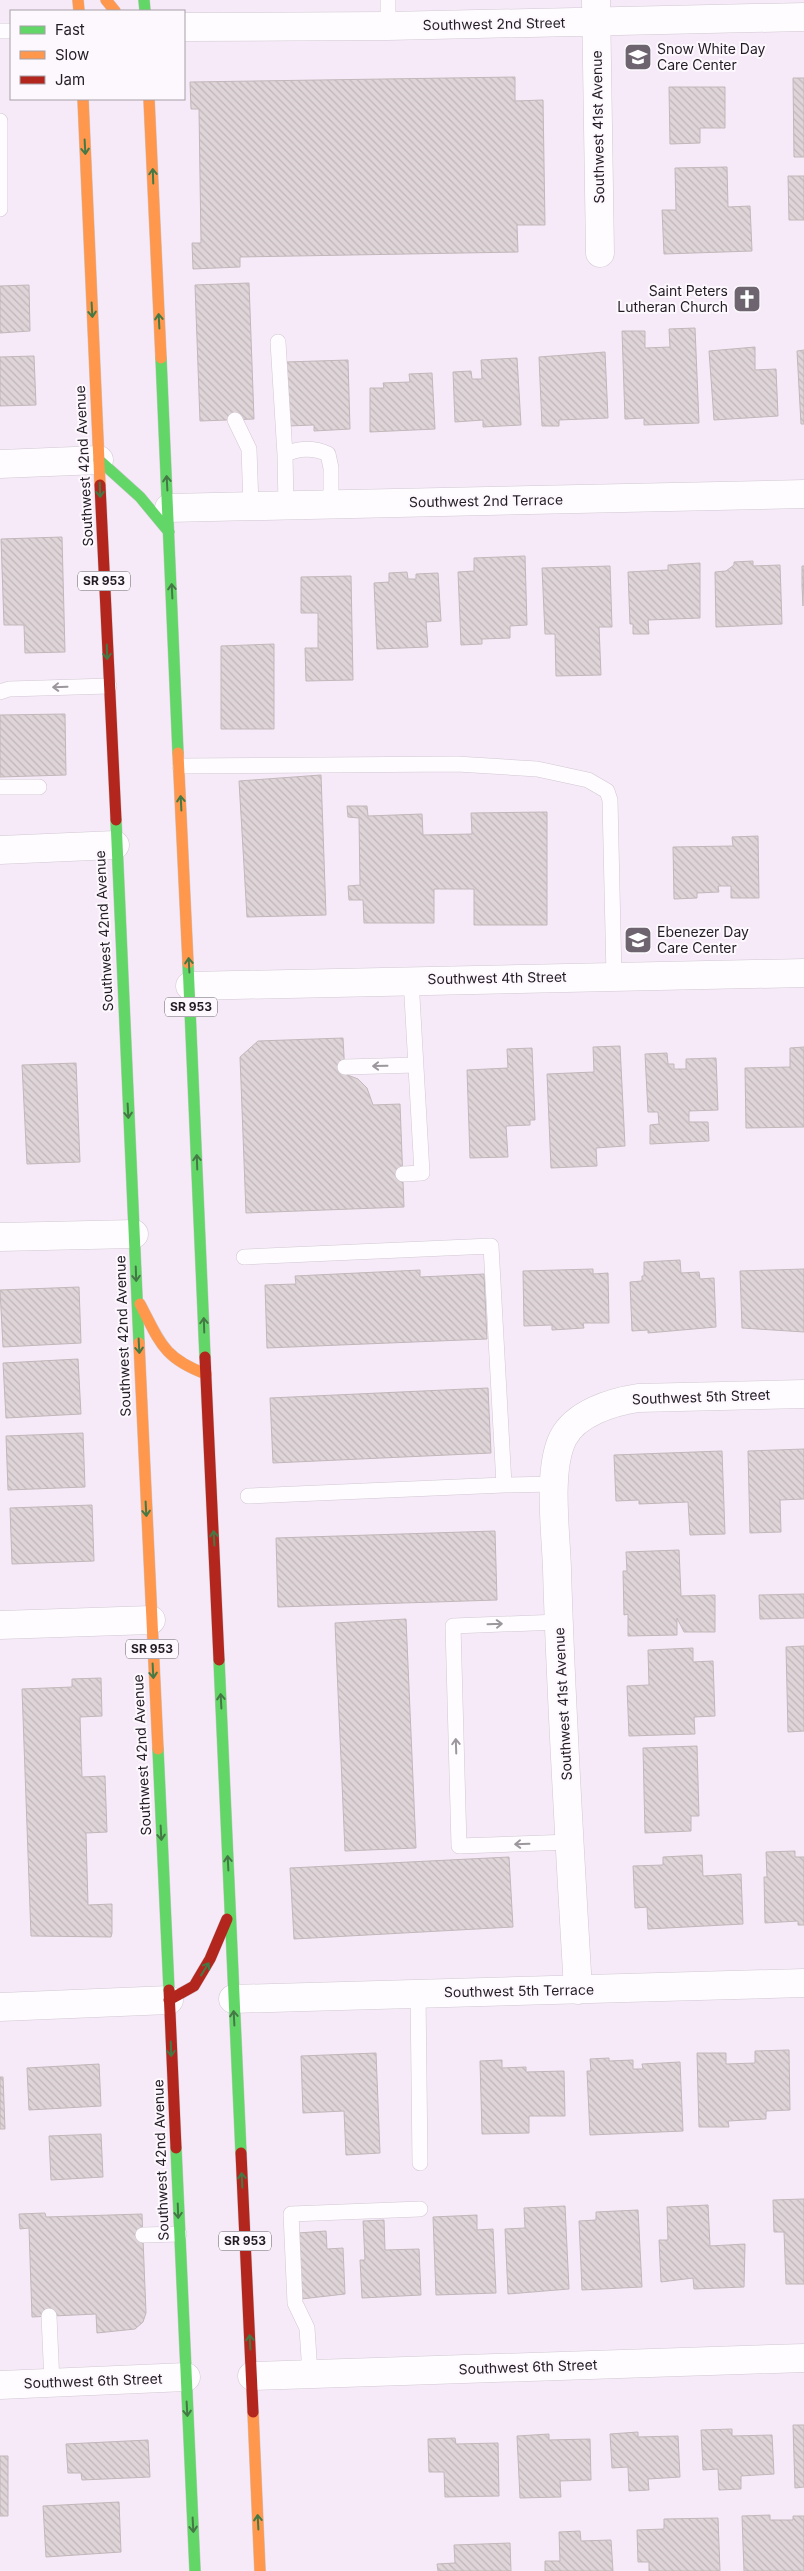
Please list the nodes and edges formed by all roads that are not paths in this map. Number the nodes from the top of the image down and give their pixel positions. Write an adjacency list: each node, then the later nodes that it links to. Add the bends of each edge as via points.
1 (106, 0): 2 (main road)
2 (114, 10)
3 (597, 11): 4 (street, Southwest 2nd Street); 5 (street, Southwest 2nd Street); 13 (street, Southwest 41st Avenue)
4 (388, 13): 6 (street, Southwest 2nd Street)
5 (804, 17)
6 (185, 27)
7 (82, 100): 17 (main road, Southwest 42nd Avenue / SR 953, one-way to 17)
8 (149, 100): 11 (main road, SR 953)
9 (0, 121): 12 (lane)
10 (139, 124): 11 (main road)
11 (152, 158): 23 (main road, SR 953, one-way to 11)
12 (0, 209)
13 (600, 253)
14 (278, 342): 16 (lane)
15 (235, 420): 22 (lane, via 249,449)
16 (285, 455): 20 (lane, via 291,451 316,449 328,454); 21 (lane)
17 (99, 460): 18 (street); 23 (main road); 24 (main road, Southwest 42nd Avenue / SR 953, one-way to 24)
18 (0, 464)
19 (804, 494): 20 (street, Southwest 2nd Terrace)
20 (331, 504): 21 (street, Southwest 2nd Terrace)
21 (286, 505): 22 (street, Southwest 2nd Terrace)
22 (251, 506): 23 (street, Southwest 2nd Terrace)
23 (169, 520): 26 (main road, SR 953, one-way to 23)
24 (109, 686): 25 (lane, one-way to 25, via 9,688); 29 (main road, Southwest 42nd Avenue / SR 953)
25 (0, 692)
26 (180, 766): 32 (lane, via 457,764 537,769 599,784 607,791 610,800); 34 (main road, SR 953, one-way to 26)
27 (39, 786): 28 (lane)
28 (0, 788)
29 (115, 845): 30 (street); 38 (main road, Southwest 42nd Avenue / SR 953, one-way to 38)
30 (0, 850)
31 (804, 973): 32 (street, Southwest 4th Street)
32 (614, 977): 33 (street, Southwest 4th Street)
33 (411, 979): 34 (street, Southwest 4th Street); 35 (lane)
34 (190, 986): 42 (main road, SR 953, one-way to 34)
35 (416, 1065): 36 (lane, one-way to 36); 37 (lane, via 422,1173)
36 (345, 1067)
37 (403, 1174)
38 (134, 1234): 39 (street); 41 (main road, Southwest 42nd Avenue / SR 953, one-way to 41)
39 (0, 1237)
40 (244, 1258): 46 (lane, via 491,1246)
41 (136, 1298): 42 (main road, via 163,1346 182,1365); 48 (main road, Southwest 42nd Avenue / SR 953, one-way to 48)
42 (206, 1374): 52 (main road, SR 953, one-way to 42)
43 (804, 1394): 44 (street, Southwest 5th Street, via 638,1398 614,1402)
44 (575, 1424): 45 (street, Southwest 41st Avenue, via 564,1436 558,1452)
45 (555, 1484): 46 (lane); 49 (street, Southwest 41st Avenue)
46 (504, 1485): 47 (lane)
47 (248, 1496)
48 (151, 1620): 50 (street); 57 (main road, Southwest 42nd Avenue / SR 953, one-way to 57)
49 (559, 1622): 51 (street, Southwest 41st Avenue); 51 (lane, one-way to 49, via 459,1846 453,1626)
50 (0, 1625)
51 (571, 1842): 54 (street, Southwest 41st Avenue)
52 (230, 1912): 56 (main road, SR 953); 57 (main road, one-way to 52, via 194,1986 210,1960)
53 (804, 1983): 54 (street, Southwest 5th Terrace)
54 (578, 1990): 55 (street, Southwest 5th Terrace)
55 (418, 1993): 56 (street, Southwest 5th Terrace); 59 (lane)
56 (233, 1999): 66 (main road, SR 953, one-way to 56)
57 (169, 2000): 58 (street); 61 (main road, Southwest 42nd Avenue / SR 953, one-way to 61)
58 (0, 2007)
59 (420, 2163)
60 (420, 2209): 65 (lane, via 291,2214 295,2303 307,2328)
61 (179, 2234): 62 (lane); 67 (main road, Southwest 42nd Avenue / SR 953)
62 (143, 2236)
63 (49, 2316): 68 (lane)
64 (804, 2358): 65 (street, Southwest 6th Street)
65 (310, 2374): 66 (street, Southwest 6th Street)
66 (252, 2376): 71 (main road, SR 953, one-way to 66)
67 (186, 2378): 68 (street, Southwest 6th Street); 70 (main road, Southwest 42nd Avenue / SR 953, one-way to 70)
68 (52, 2383): 69 (street, Southwest 6th Street)
69 (0, 2385)
70 (195, 2571)
71 (260, 2571)

